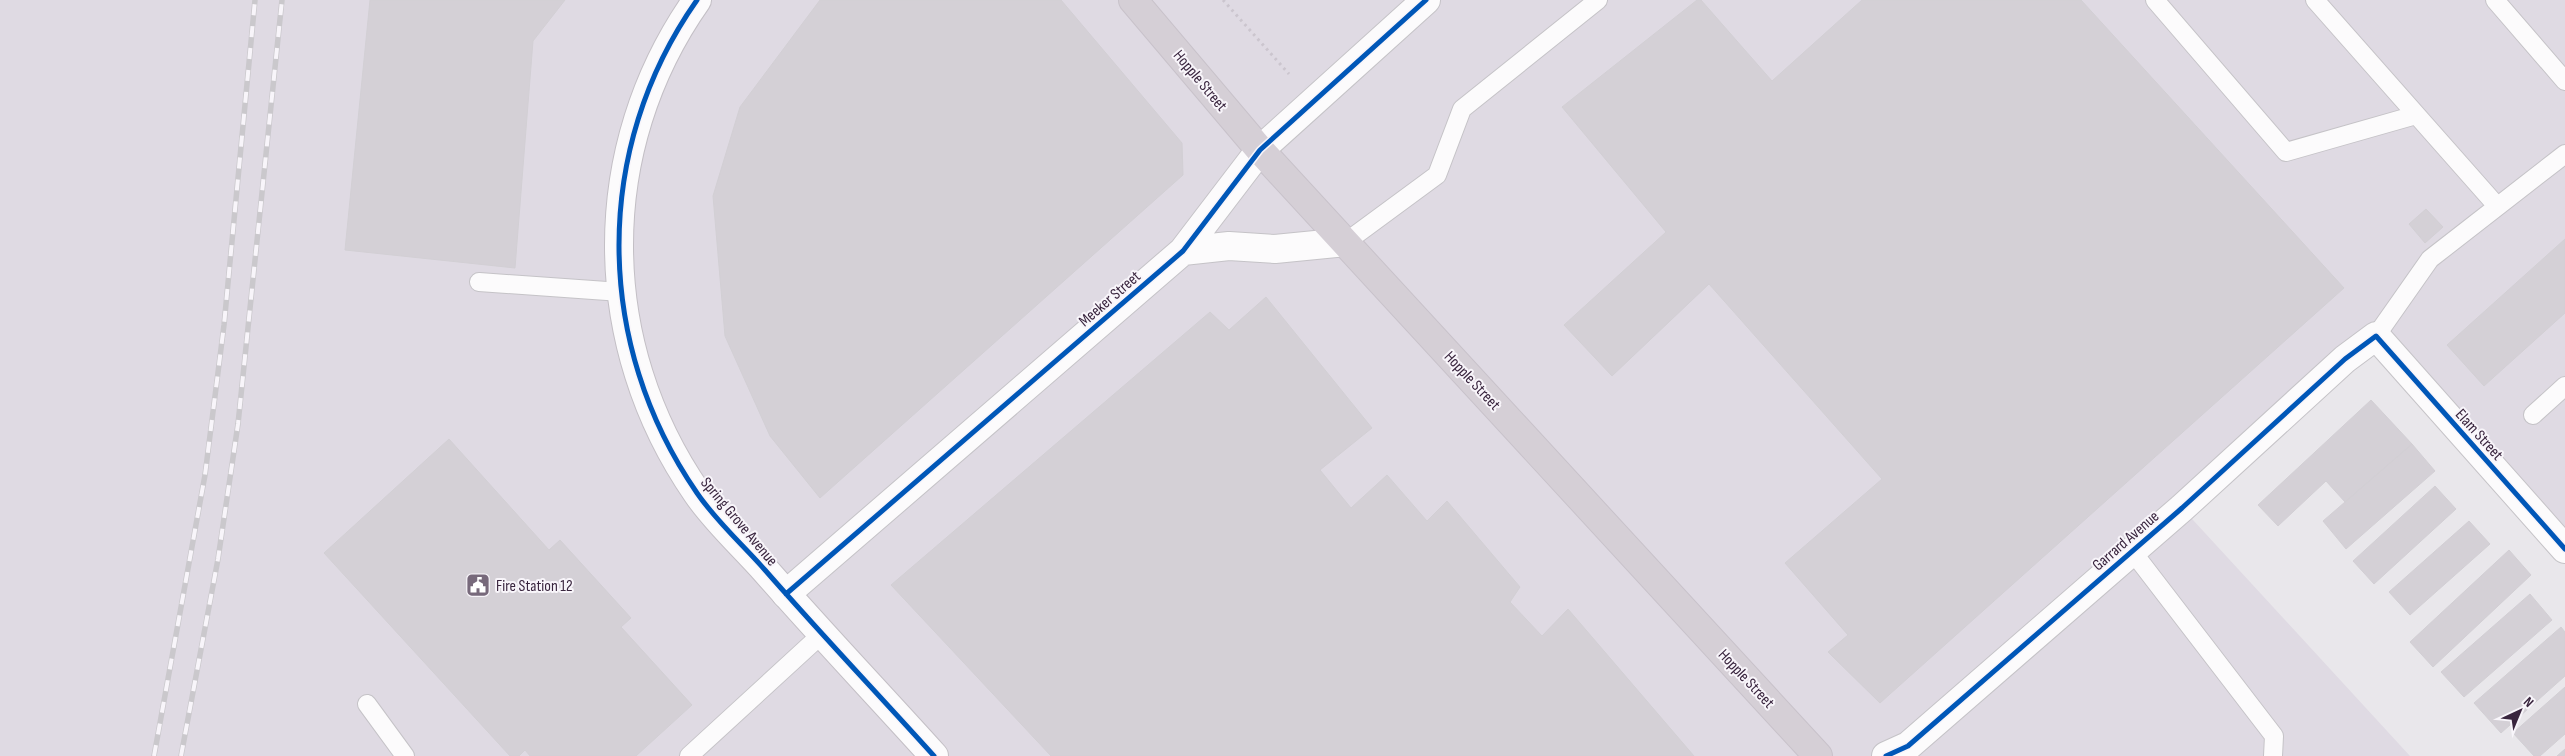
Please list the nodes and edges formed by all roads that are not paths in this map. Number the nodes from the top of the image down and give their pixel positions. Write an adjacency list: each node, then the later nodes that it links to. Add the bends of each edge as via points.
1 (697, 0): 16 (street, Spring Grove Avenue, via 681,22 655,73 635,127 623,184 618,241)
2 (1133, 0): 10 (main road, Hopple Street)
3 (1426, 0): 10 (street, Meeker Street)
4 (1598, 0): 13 (lane, via 1462,109 1437,175)
5 (2155, 0): 9 (lane, via 2286,152)
6 (2316, 0): 9 (lane)
7 (2495, 0): 8 (lane)
8 (2565, 81)
9 (2416, 115): 12 (lane)
10 (1260, 150): 13 (main road, Hopple Street); 14 (street, Meeker Street)
11 (2565, 154): 12 (lane)
12 (2497, 206): 17 (lane, via 2430,259)
13 (1346, 242): 14 (street); 28 (main road, Hopple Street)
14 (1183, 251): 22 (street, Meeker Street)
15 (479, 282): 16 (lane)
16 (621, 292): 22 (street, Spring Grove Avenue, via 632,356 659,428 698,494)
17 (2376, 336): 20 (street, Elam Street); 21 (street, Garrard Avenue, via 2345,359)
18 (2565, 386): 19 (lane)
19 (2533, 414)
20 (2565, 549)
21 (2132, 551): 29 (street, Garrard Avenue, via 1908,746); 30 (lane, via 2274,736)
22 (786, 594): 23 (street, Spring Grove Avenue)
23 (822, 634): 26 (lane); 27 (street, Spring Grove Avenue)
24 (367, 704): 25 (lane)
25 (405, 756)
26 (689, 756)
27 (934, 756)
28 (1818, 756)
29 (1886, 756)
30 (2273, 756)

